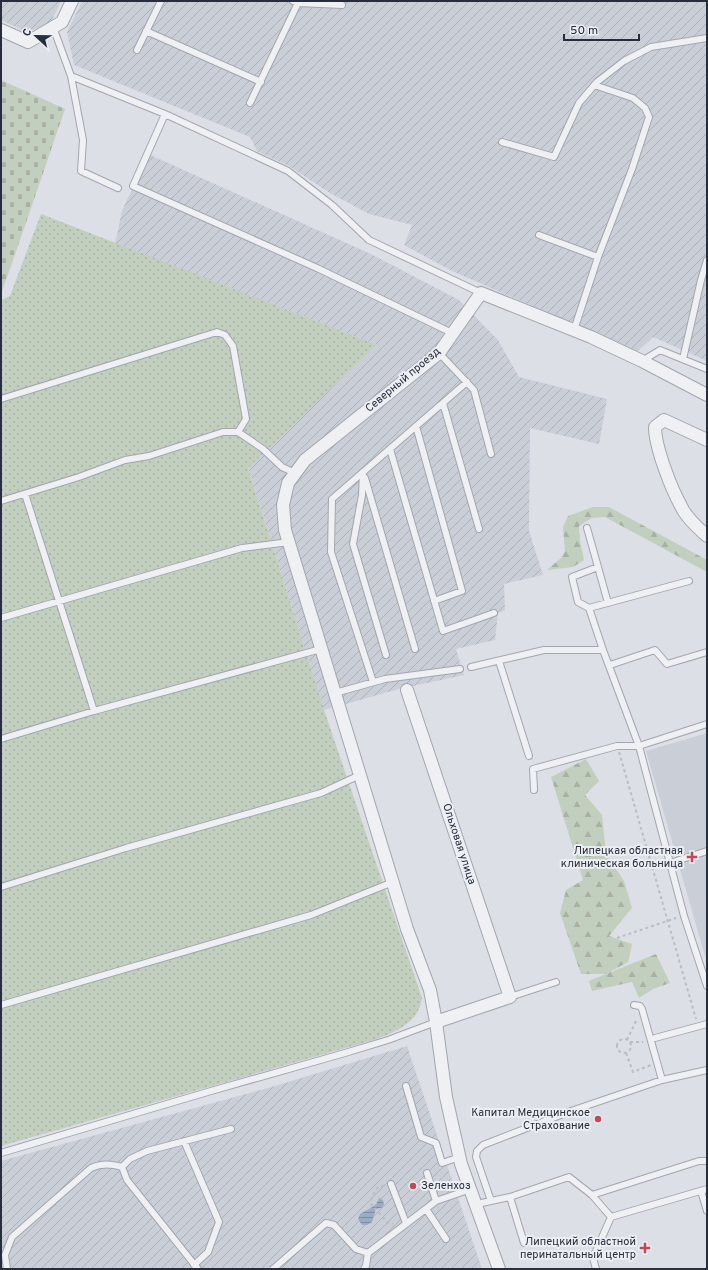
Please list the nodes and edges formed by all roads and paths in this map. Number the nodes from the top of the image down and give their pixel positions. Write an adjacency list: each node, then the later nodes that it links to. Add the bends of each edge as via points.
1 (72, 1): 5 (street, via 62,22)
2 (161, 1): 7 (lane)
3 (296, 2): 4 (lane); 11 (lane)
4 (342, 6)
5 (53, 27): 6 (street, via 28,42); 10 (lane)
6 (1, 30)
7 (146, 31): 9 (lane); 11 (lane)
8 (707, 38): 12 (lane, via 652,47 624,61)
9 (137, 50)
10 (71, 76): 14 (lane); 16 (lane, via 83,140 81,171)
11 (261, 82): 13 (lane)
12 (594, 85): 15 (lane, via 579,104 554,157); 18 (lane, via 633,98 645,108 649,117)
13 (250, 104)
14 (165, 114): 20 (lane, via 288,170 332,205 368,240); 22 (lane, via 133,186 317,268)
15 (502, 142)
16 (118, 188)
17 (539, 235): 18 (lane)
18 (598, 257): 21 (lane)
19 (707, 260): 24 (lane)
20 (480, 292): 21 (street); 22 (street, Северный проезд)
21 (574, 330): 25 (street)
22 (452, 334): 23 (street, Северный проезд)
23 (439, 353): 27 (lane); 37 (street, Северный проезд, via 305,460)
24 (683, 359): 25 (lane, via 660,350); 26 (lane)
25 (642, 361): 28 (street)
26 (707, 369)
27 (467, 382): 30 (lane); 35 (lane, via 474,390)
28 (707, 395)
29 (1, 399): 32 (lane, via 217,332 224,335 233,346 246,419)
30 (443, 403): 31 (lane); 41 (lane)
31 (416, 426): 34 (lane); 47 (lane, via 462,591)
32 (238, 432): 37 (lane, via 263,448 282,467); 38 (lane, via 223,432 149,456 125,460)
33 (707, 440): 42 (street, via 664,420 655,427 655,436 665,468 681,507)
34 (390, 449): 36 (lane); 47 (lane)
35 (491, 454)
36 (363, 472): 53 (lane); 56 (lane, via 362,495 352,544); 61 (lane, via 332,499 331,552)
37 (295, 473): 43 (street, Северный проезд, via 288,483 283,505)
38 (25, 494): 39 (lane); 46 (lane)
39 (1, 501)
40 (587, 528): 44 (lane)
41 (479, 529)
42 (707, 536)
43 (288, 542): 46 (lane, via 242,548); 52 (street, Северный проезд)
44 (598, 568): 48 (lane); 49 (lane, via 572,577 578,602)
45 (689, 581): 48 (lane)
46 (59, 600): 51 (lane); 64 (lane)
47 (434, 601): 50 (lane, via 443,630)
48 (608, 603): 49 (lane)
49 (589, 608): 54 (lane)
50 (494, 613)
51 (1, 618)
52 (321, 649): 62 (street, Северный проезд); 64 (lane)
53 (415, 649)
54 (603, 650): 57 (lane, via 544,650); 58 (lane)
55 (707, 652): 58 (lane, via 667,664 655,650)
56 (386, 655)
57 (499, 661): 59 (lane); 69 (lane)
58 (610, 665): 68 (lane)
59 (471, 667)
60 (460, 669): 61 (lane)
61 (374, 682): 62 (lane)
62 (334, 690): 70 (street, Северный проезд)
63 (407, 690): 81 (street, Ольховая улица)
64 (94, 711): 66 (lane)
65 (707, 724): 68 (lane)
66 (1, 739)
67 (617, 746): 68 (lane); 71 (lane, via 533,769); 77 (path)
68 (639, 746): 73 (lane)
69 (529, 756)
70 (360, 775): 74 (street, Северный проезд); 75 (lane, via 321,793 126,848)
71 (534, 790)
72 (707, 851): 73 (lane)
73 (670, 863): 76 (lane)
74 (393, 882): 82 (lane, via 311,915); 85 (street, Северный проезд, via 430,990)
75 (1, 887)
76 (684, 916): 77 (path); 80 (lane)
77 (668, 920): 78 (path); 87 (path)
78 (617, 938)
79 (556, 982): 81 (lane)
80 (707, 986)
81 (510, 997): 85 (street)
82 (1, 1005)
83 (634, 1005): 93 (lane, via 642,1009)
84 (640, 1014): 89 (path)
85 (436, 1022): 99 (lane, via 345,1053); 100 (street, Северный проезд, via 446,1097)
86 (707, 1024): 87 (lane)
87 (698, 1026): 88 (lane)
88 (655, 1038)
89 (627, 1040): 90 (path); 92 (path, via 622,1040 617,1046 618,1050)
90 (630, 1042): 91 (path); 92 (path, via 630,1051)
91 (648, 1042)
92 (626, 1053): 93 (path, via 633,1072)
93 (657, 1063): 95 (lane)
94 (707, 1070): 95 (lane)
95 (662, 1080): 110 (lane, via 483,1145 477,1151 476,1157)
96 (406, 1086): 100 (lane, via 421,1137 436,1143 442,1163)
97 (231, 1129): 98 (lane)
98 (184, 1141): 102 (lane, via 147,1151 130,1159); 119 (lane, via 219,1222 208,1252)
99 (1, 1153)
100 (460, 1157): 105 (street, Северный проезд)
101 (707, 1161): 107 (lane, via 699,1161)
102 (122, 1167): 119 (lane, via 127,1180); 120 (lane, via 99,1164 91,1168 12,1237 5,1255)
103 (427, 1173): 109 (lane)
104 (391, 1184): 115 (lane); 115 (path, via 377,1188 371,1204 386,1222)
105 (471, 1189): 109 (lane); 111 (street, Северный проезд)
106 (704, 1190): 113 (lane); 114 (lane)
107 (592, 1195): 108 (lane, via 569,1177); 114 (lane)
108 (510, 1197): 110 (lane); 117 (lane)
109 (436, 1201): 112 (lane)
110 (491, 1201): 111 (lane)
111 (476, 1204): 123 (street, Северный проезд)
112 (426, 1209): 115 (lane); 116 (lane)
113 (707, 1212)
114 (610, 1217): 124 (lane, via 593,1258)
115 (406, 1224): 118 (lane)
116 (446, 1238)
117 (524, 1243)
118 (368, 1253): 121 (lane, via 356,1249 334,1225 326,1223); 122 (lane)
119 (196, 1267)
120 (7, 1269)
121 (273, 1269)
122 (364, 1269)
123 (499, 1269)
124 (596, 1269)

